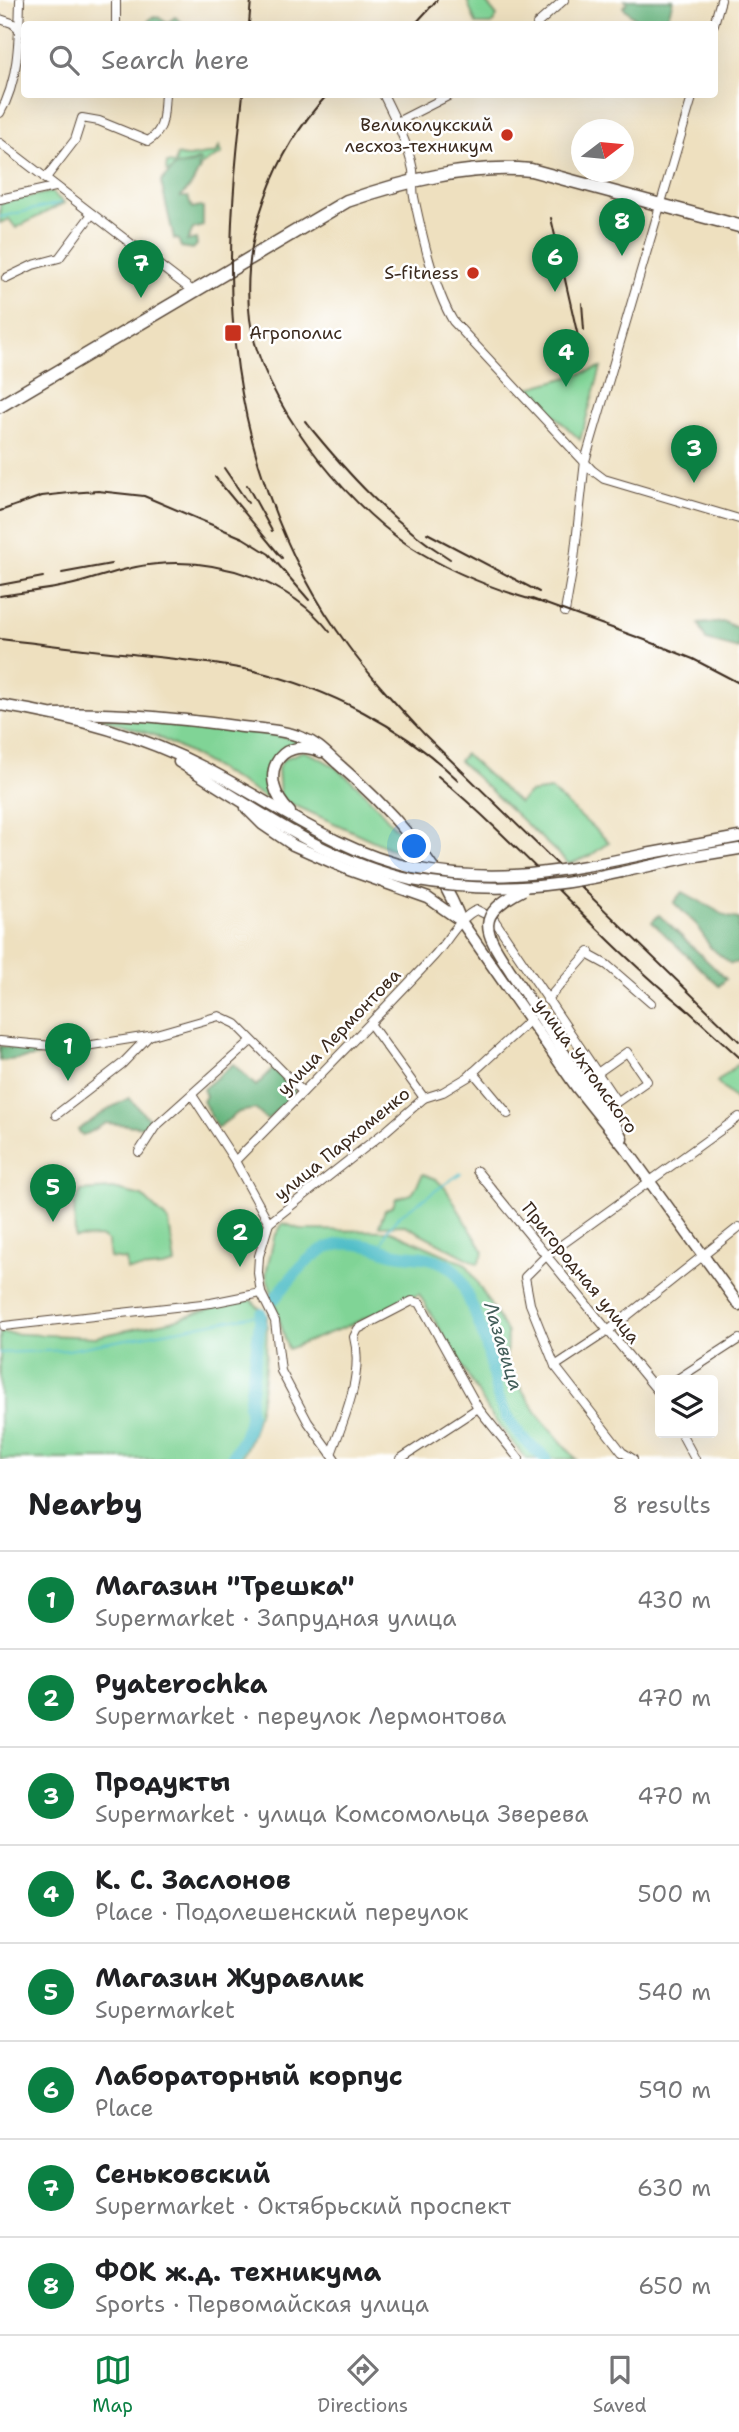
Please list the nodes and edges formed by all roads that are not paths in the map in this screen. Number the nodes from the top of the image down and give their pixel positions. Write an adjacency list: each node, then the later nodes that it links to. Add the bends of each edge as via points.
1 (20, 0): 6 (street)
2 (116, 0): 7 (street)
3 (564, 0): 8 (street)
4 (721, 0): 9 (street)
5 (0, 19): 10 (street)
6 (21, 21)
7 (116, 21)
8 (540, 21)
9 (715, 21)
10 (21, 31)
11 (21, 37): 16 (street)
12 (165, 98): 19 (street, via 162,127 148,141 82,118 75,140)
13 (385, 98): 17 (street)
14 (444, 98): 17 (street)
15 (692, 98): 23 (street)
16 (0, 113)
17 (397, 122): 20 (street)
18 (0, 143): 19 (street)
19 (45, 179): 21 (street)
20 (413, 182): 23 (main road, via 508,167 554,174); 27 (main road, via 347,201); 29 (street, via 444,307)
21 (55, 187): 22 (street); 24 (street)
22 (0, 199)
23 (661, 204): 25 (main road); 29 (street)
24 (92, 215): 26 (street, via 60,258); 27 (street)
25 (739, 226)
26 (6, 278)
27 (194, 292): 28 (main road)
28 (1, 403)
29 (585, 461): 30 (street, via 604,479); 31 (street)
30 (739, 519)
31 (565, 612)
32 (0, 705): 33 (main road)
33 (54, 713): 34 (main road); 35 (main road, улица Ухтомского, via 154,716 300,736)
34 (153, 745): 36 (main road); 37 (main road, via 205,768)
35 (332, 758): 37 (main road, via 302,747 287,752 276,763 274,792); 41 (main road, улица Ухтомского, via 414,842)
36 (228, 792): 40 (main road, bridge, via 312,842 360,864 412,880 479,889); 41 (main road, via 293,845 428,898)
37 (302, 823): 38 (main road, bridge, via 364,853 414,868 477,876 526,876)
38 (739, 837)
39 (739, 849): 40 (main road, bridge)
40 (528, 888): 58 (main road, bridge, via 493,910 488,923 494,945 615,1124)
41 (461, 921): 42 (street, via 477,910 493,918); 44 (main road, улица Ухтомского); 45 (street, улица Лермонтова)
42 (547, 1000): 43 (street, via 588,953); 50 (street)
43 (651, 1003)
44 (530, 1020): 49 (street, улица Пархоменко); 58 (main road, улица Ухтомского)
45 (370, 1025): 51 (street, улица Лермонтова); 53 (street)
46 (149, 1036): 47 (street, via 73,1048); 48 (street, via 219,1016 236,1024); 55 (street, via 122,1064)
47 (0, 1041)
48 (251, 1041): 51 (street); 52 (street)
49 (473, 1072): 53 (street, улица Пархоменко, via 443,1092); 54 (street)
50 (596, 1074): 50 (street, via 627,1052 647,1081 617,1102)
51 (303, 1092): 59 (street, улица Лермонтова)
52 (192, 1094): 57 (street, via 155,1127); 59 (street)
53 (424, 1098): 62 (street, улица Пархоменко)
54 (508, 1114)
55 (56, 1115)
56 (739, 1117): 61 (street)
57 (139, 1152)
58 (629, 1153): 61 (main road, улица Ухтомского)
59 (235, 1161): 62 (street)
60 (477, 1171): 65 (street, Пригородная улица)
61 (649, 1181): 64 (main road, улица Ухтомского); 65 (street)
62 (269, 1223): 66 (street, via 258,1273)
63 (739, 1227): 64 (street)
64 (704, 1255): 67 (main road, улица Ухтомского); 69 (street)
65 (546, 1256): 69 (street, Пригородная улица); 71 (street, via 524,1278)
66 (261, 1293): 68 (street, via 211,1303); 76 (street, via 275,1321 281,1371)
67 (739, 1305)
68 (4, 1326)
69 (608, 1331): 71 (street); 73 (street, Пригородная улица)
70 (739, 1339): 72 (street)
71 (555, 1366): 79 (street, via 622,1452)
72 (684, 1375)
73 (655, 1386)
74 (478, 1408): 76 (street, via 420,1303 412,1301 358,1329 354,1379); 77 (street); 78 (street)
75 (684, 1438): 80 (street)
76 (333, 1457)
77 (400, 1459)
78 (519, 1459)
79 (633, 1459)
80 (695, 1459)

